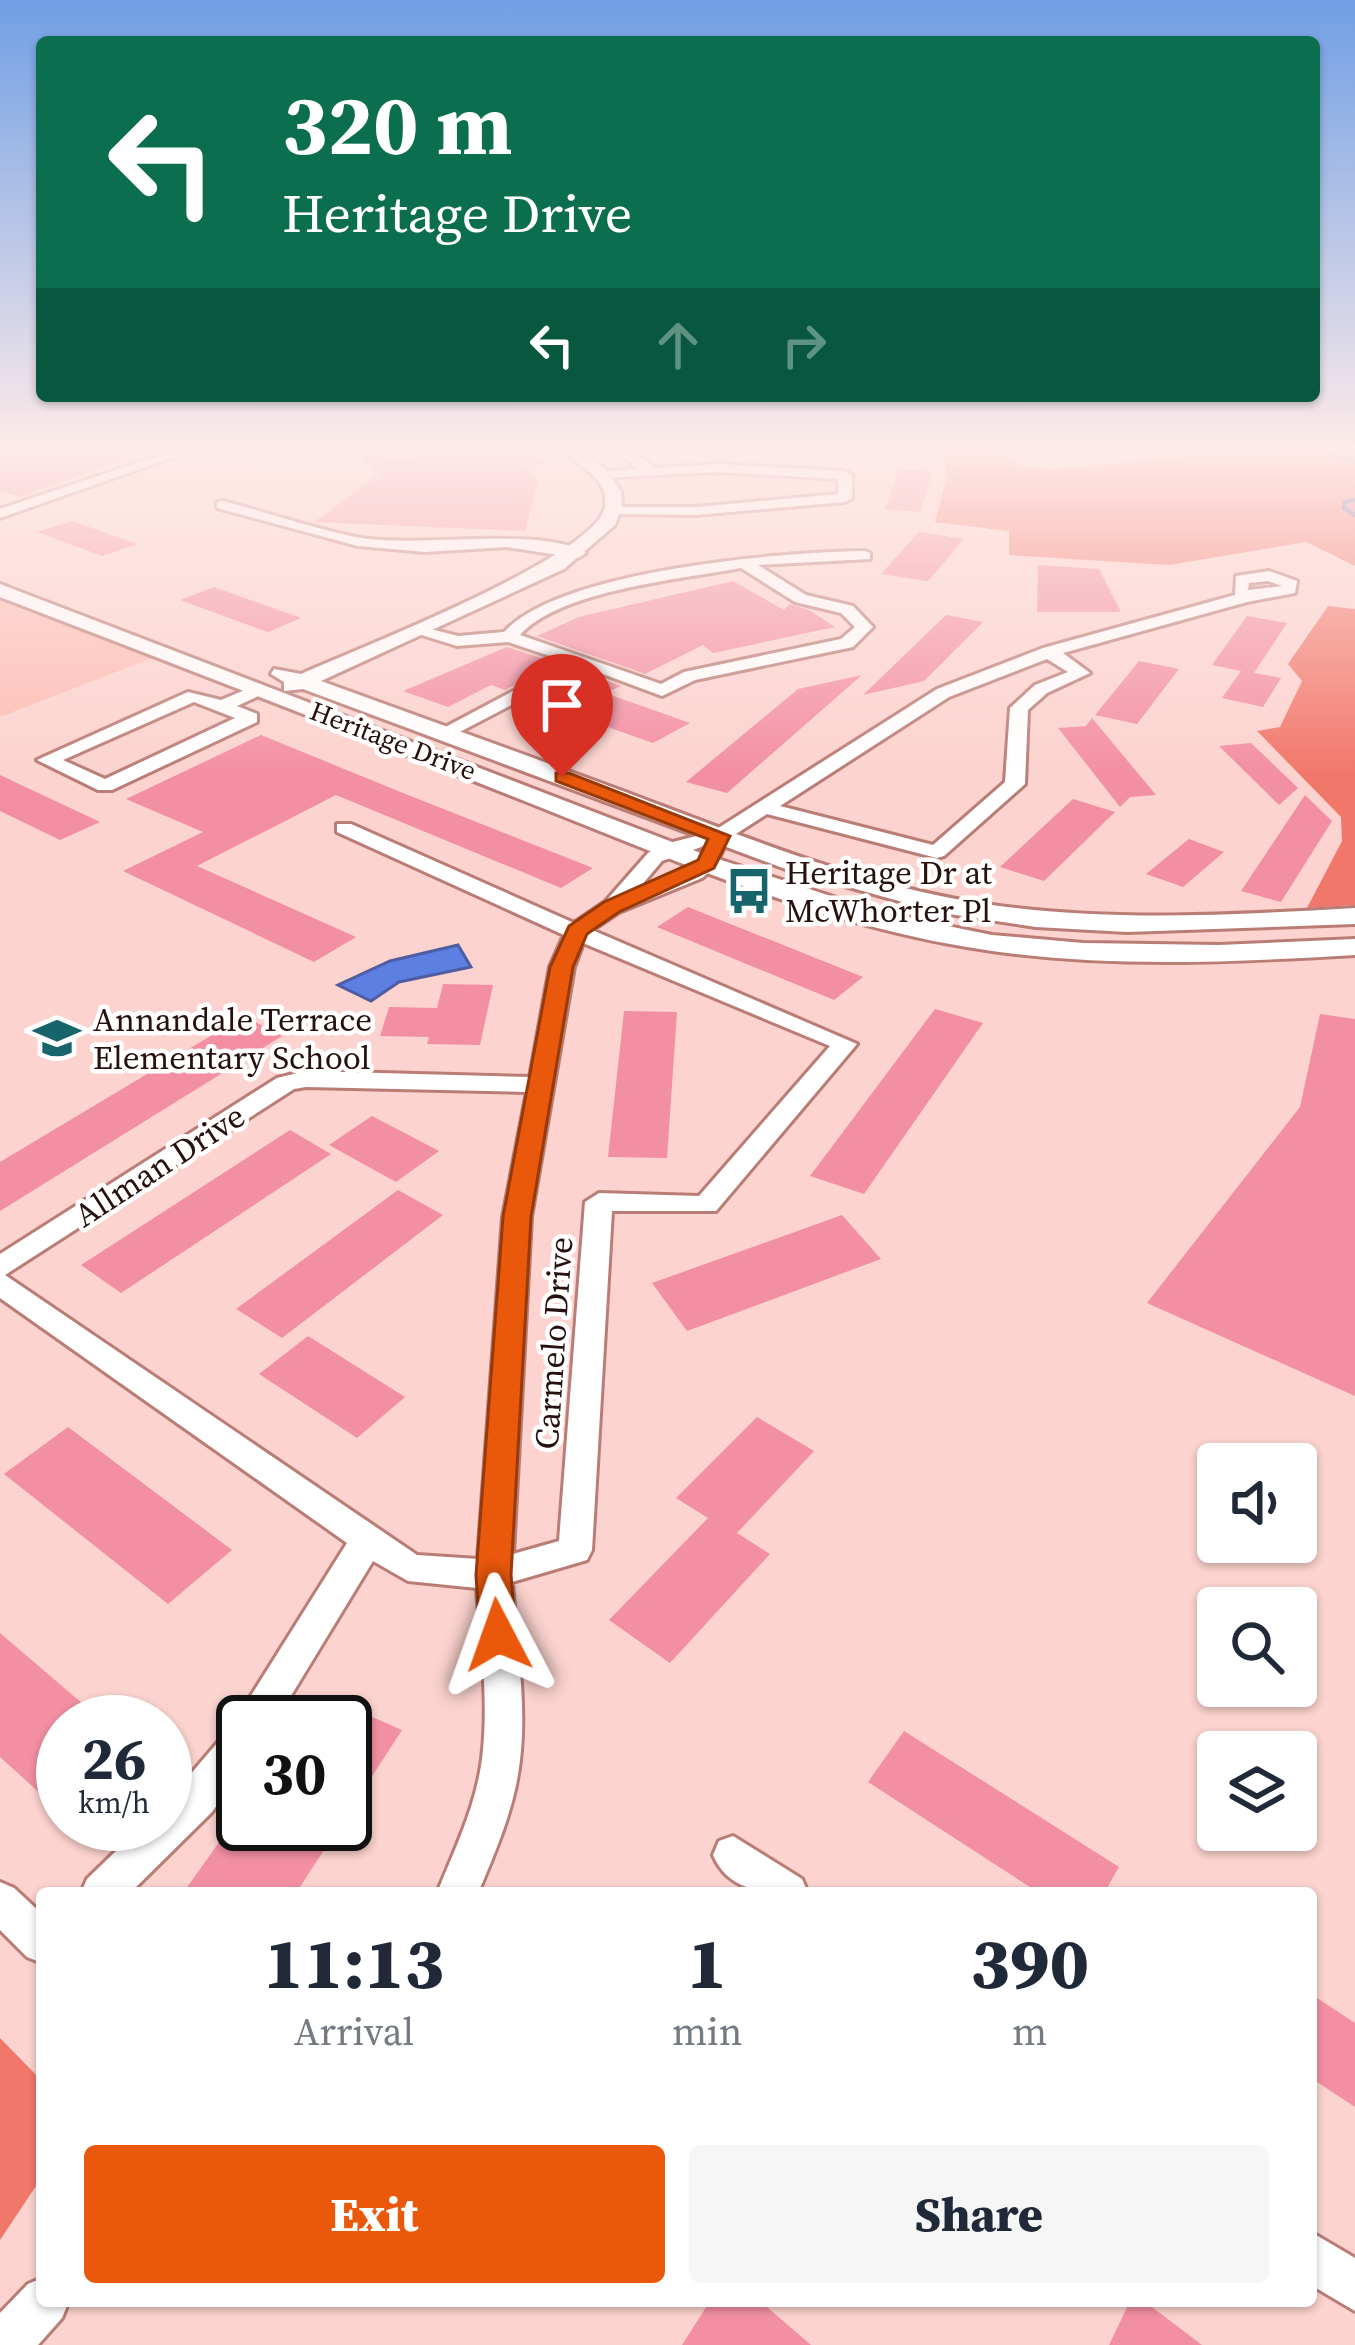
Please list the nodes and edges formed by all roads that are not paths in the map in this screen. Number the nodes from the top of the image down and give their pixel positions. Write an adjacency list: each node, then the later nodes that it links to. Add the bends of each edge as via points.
1 (573, 555): 7 (street)
2 (865, 556): 3 (street)
3 (743, 563): 8 (street, via 558,604); 10 (street, via 801,599 854,613 865,627 848,643 712,671 662,691)
4 (0, 572): 11 (street, Heritage Drive)
5 (0, 590): 12 (street, Heritage Drive)
6 (1244, 598): 9 (street)
7 (421, 629): 8 (street, via 457,640); 11 (street)
8 (509, 637): 10 (street)
9 (1049, 652): 15 (street, via 943,693); 15 (street, via 1081,673 1019,708 1015,784 937,852)
10 (583, 662): 14 (street)
11 (301, 682): 12 (street); 14 (street, Heritage Drive)
12 (266, 692): 13 (street); 18 (street, Heritage Drive)
13 (222, 707): 13 (street, via 194,696 47,760 105,785 251,718)
14 (445, 732): 17 (street, Heritage Drive)
15 (766, 808): 17 (street)
16 (344, 828): 22 (street, Carmelo Drive)
17 (719, 836): 18 (street); 19 (street); 21 (street, Heritage Drive, via 851,882 992,914 1159,926)
18 (668, 848): 19 (street, Heritage Drive); 20 (street)
19 (707, 864): 20 (street); 23 (street, Heritage Drive, via 892,924 991,943 1180,957)
20 (611, 907): 22 (street)
21 (1355, 916)
22 (577, 931): 24 (street); 28 (street, Carmelo Drive, via 844,1044 706,1205 599,1202 575,1550)
23 (1355, 947)
24 (538, 1085): 25 (street, Allman Drive, via 286,1083); 28 (street, via 517,1217)
25 (0, 1267)
26 (0, 1284): 27 (street)
27 (367, 1541): 28 (street, via 408,1568); 29 (street)
28 (494, 1575): 33 (street, via 501,1761)
29 (272, 1695)
30 (216, 1775): 32 (street)
31 (733, 1855): 34 (street)
32 (107, 1887)
33 (460, 1887)
34 (779, 1887)
35 (0, 1902): 36 (street)
36 (36, 1936)
37 (1317, 2260): 38 (street)
38 (1355, 2287)
39 (39, 2307): 40 (street)
40 (4, 2345)

